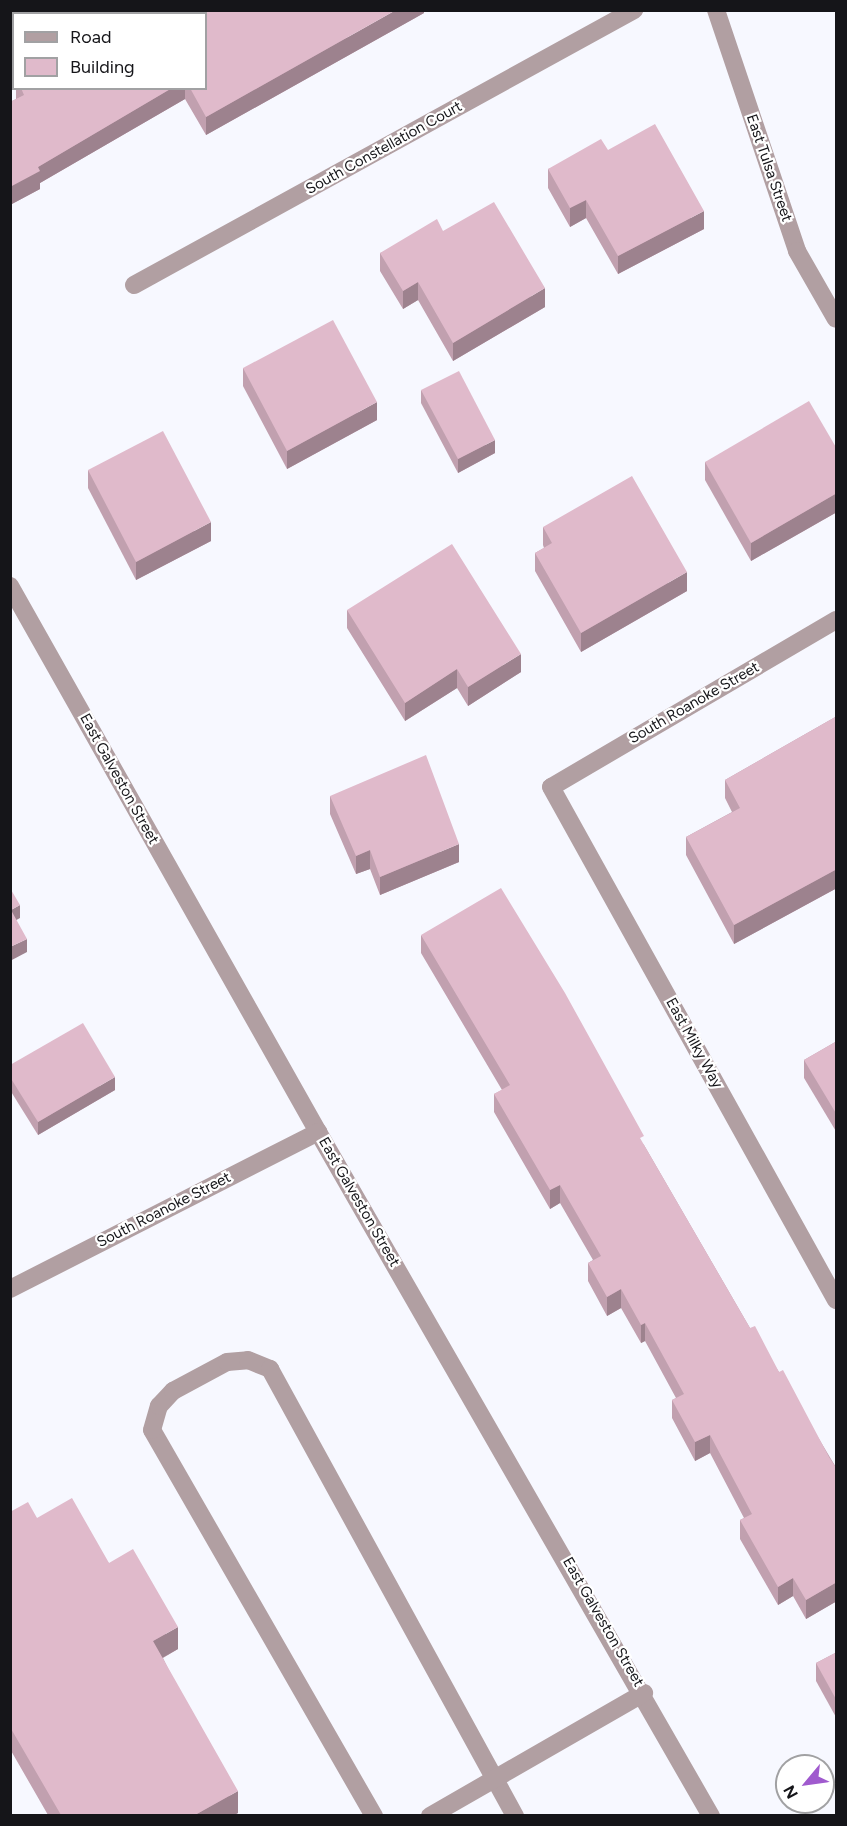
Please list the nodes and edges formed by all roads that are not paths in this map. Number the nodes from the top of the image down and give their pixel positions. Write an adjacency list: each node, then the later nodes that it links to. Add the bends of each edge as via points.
1 (634, 10): 3 (street, South Constellation Court)
2 (716, 10): 4 (street, East Tulsa Street, via 797,251)
3 (134, 285)
4 (837, 319)
5 (10, 586): 8 (street, East Galveston Street)
6 (837, 620): 7 (street, South Roanoke Street)
7 (551, 787): 10 (street, East Milky Way)
8 (318, 1132): 9 (street, South Roanoke Street); 11 (street, East Galveston Street)
9 (11, 1288)
10 (836, 1296)
11 (644, 1693): 12 (street); 16 (street, East Galveston Street)
12 (494, 1779): 13 (street, via 270,1369 248,1360 227,1362 173,1391 159,1406 152,1430); 14 (street); 15 (street)
13 (374, 1815)
14 (430, 1815)
15 (514, 1815)
16 (711, 1815)

